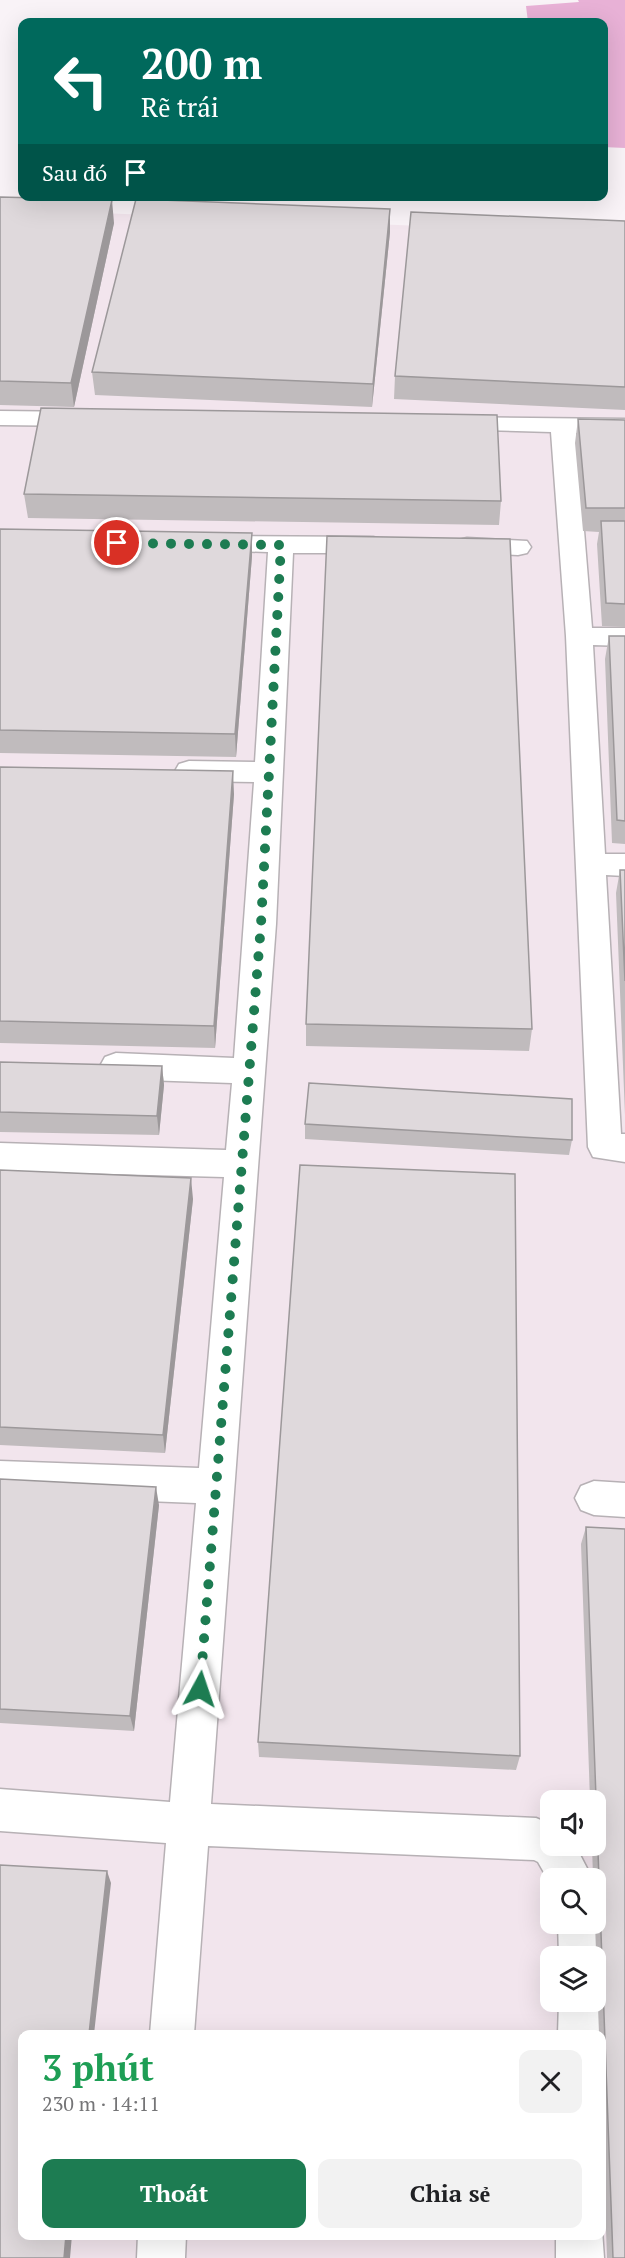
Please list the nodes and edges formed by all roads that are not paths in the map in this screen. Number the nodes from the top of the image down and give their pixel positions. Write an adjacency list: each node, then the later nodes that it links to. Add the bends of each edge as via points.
1 (0, 418): 2 (lane)
2 (108, 419)
3 (432, 423): 4 (lane)
4 (563, 425): 5 (lane); 11 (lane)
5 (625, 426)
6 (187, 544): 7 (lane)
7 (281, 545): 8 (lane); 14 (lane)
8 (399, 546)
9 (447, 546): 10 (lane)
10 (518, 547)
11 (579, 636): 12 (lane); 15 (lane)
12 (625, 638)
13 (163, 770): 14 (lane)
14 (268, 772): 18 (lane)
15 (591, 864): 16 (lane); 19 (lane, via 605,1147)
16 (625, 865)
17 (83, 1065): 18 (lane)
18 (249, 1071): 21 (lane)
19 (625, 1148)
20 (0, 1157): 21 (lane)
21 (242, 1164): 23 (lane)
22 (0, 1478): 23 (lane)
23 (216, 1485): 25 (lane)
24 (0, 1810): 25 (lane)
25 (189, 1824): 26 (lane, via 536,1839 553,1847); 28 (lane)
26 (565, 1868)
27 (580, 2012): 29 (lane)
28 (172, 2030)
29 (580, 2030)
30 (162, 2240): 32 (lane)
31 (580, 2240): 33 (lane)
32 (161, 2258)
33 (580, 2258)

